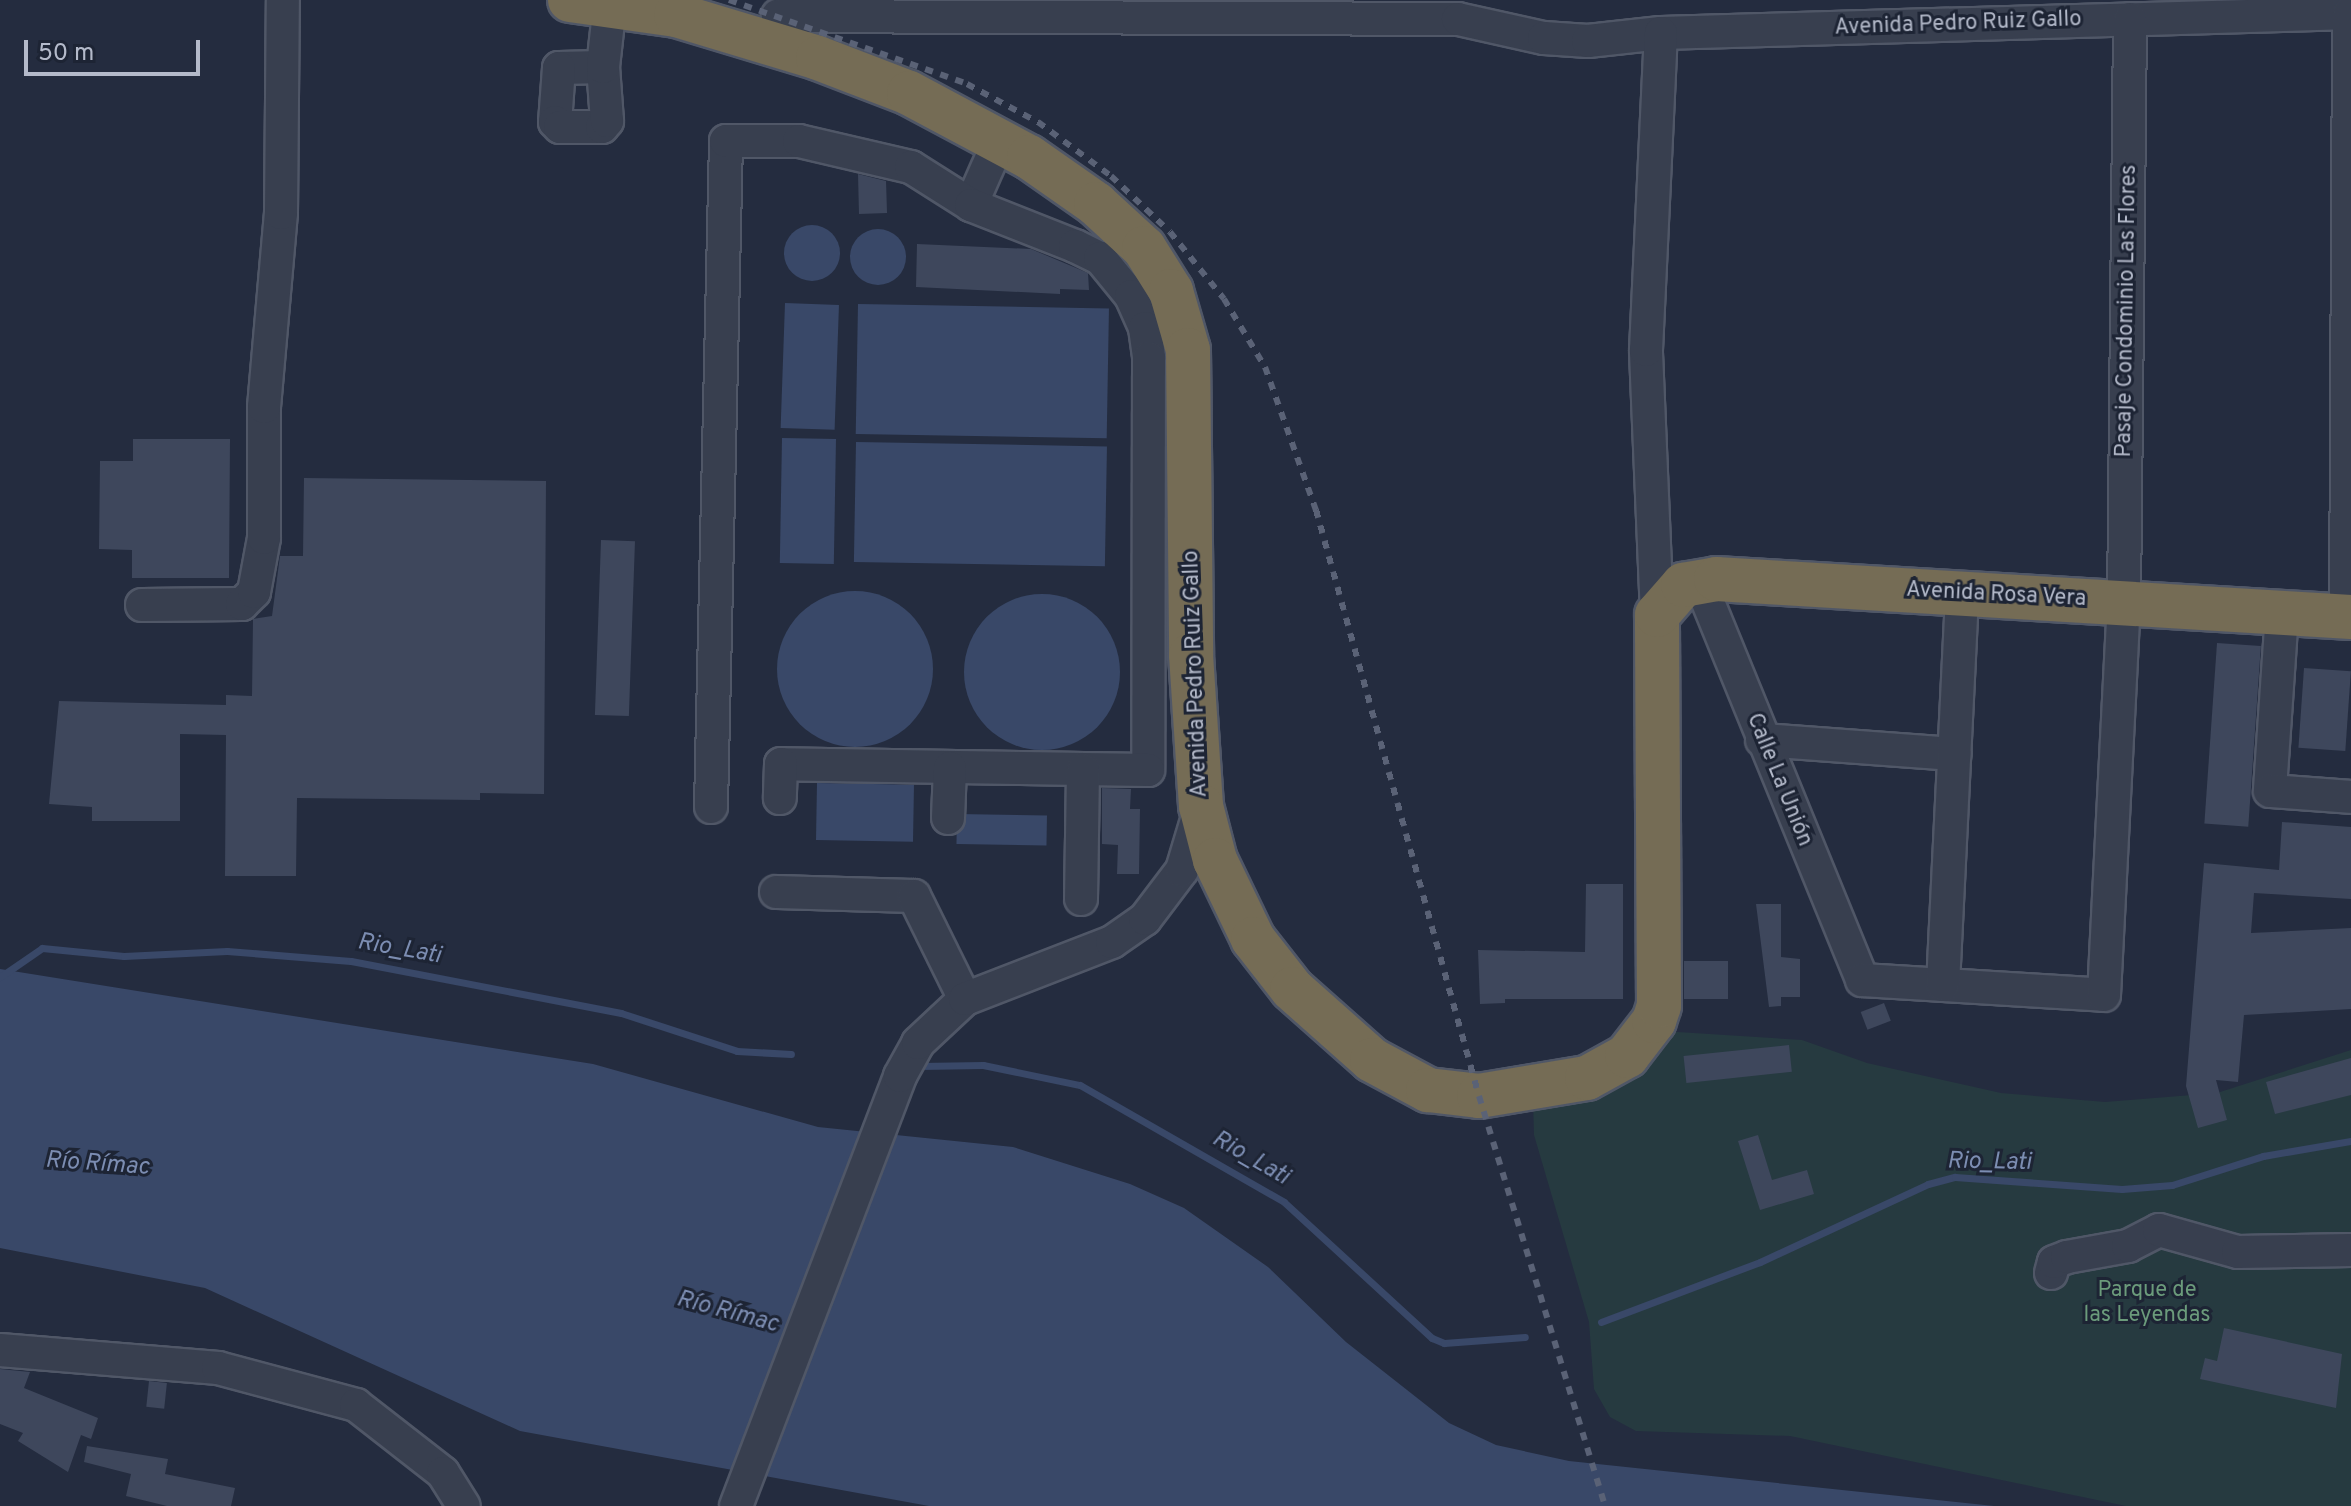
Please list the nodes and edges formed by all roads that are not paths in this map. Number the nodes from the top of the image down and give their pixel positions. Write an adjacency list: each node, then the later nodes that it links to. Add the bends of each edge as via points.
1 (283, 0): 13 (street, via 281,213 264,407 264,538 254,592 242,604)
2 (590, 2): 6 (highway, Avenida Pedro Ruiz Gallo, via 676,15); 7 (street)
3 (2350, 13): 4 (street, Avenida Pedro Ruiz Gallo); 16 (street)
4 (2130, 19): 5 (street, Avenida Pedro Ruiz Gallo); 12 (street, Pasaje Condominio Las Flores)
5 (1661, 33): 6 (street, Avenida Pedro Ruiz Gallo, via 1559,39 1458,19 778,16); 15 (street, via 1646,350)
6 (784, 47): 8 (highway, Avenida Pedro Ruiz Gallo, via 909,93)
7 (603, 67)
8 (1000, 139): 9 (street); 23 (highway, Avenida Pedro Ruiz Gallo, via 1127,230 1159,269 1179,310 1190,371 1191,655)
9 (971, 205): 20 (street, via 1100,258 1131,296 1145,328 1150,384 1148,770); 24 (street, via 911,167 799,141 726,141)
10 (1699, 580): 11 (highway, Avenida Rosa Vera); 15 (highway, via 1672,593); 17 (street, Calle La Unión)
11 (1962, 593): 12 (highway, Avenida Rosa Vera); 18 (street)
12 (2124, 603): 14 (highway, Avenida Rosa Vera); 28 (street, Pasaje Condominio Las Flores, via 2104,995)
13 (142, 605)
14 (2282, 613): 16 (highway, Avenida Rosa Vera); 21 (street, via 2270,791)
15 (1657, 615): 23 (highway, Avenida Pedro Ruiz Gallo, via 1659,1006 1638,1046 1602,1073 1479,1096 1428,1090 1389,1073 1292,989 1253,939 1215,860)
16 (2348, 616)
17 (1762, 740): 18 (street); 28 (street, Calle La Unión, via 1862,980)
18 (1954, 754): 28 (street)
19 (950, 768): 20 (street); 22 (street, via 781,764); 25 (street)
20 (1083, 770): 27 (street)
21 (2351, 797)
22 (780, 798)
23 (1201, 806): 29 (street, via 1182,870 1158,904 1129,931)
24 (711, 807)
25 (948, 818)
26 (776, 892): 29 (street, via 914,896)
27 (1081, 899)
28 (1943, 985)
29 (965, 999): 33 (street, via 918,1043 894,1094)
30 (2351, 1250): 31 (street, via 2238,1252 2159,1230 2128,1246 2054,1262)
31 (2051, 1273)
32 (0, 1350): 34 (street, via 218,1368 356,1405 443,1473)
33 (739, 1500)
34 (464, 1506)

